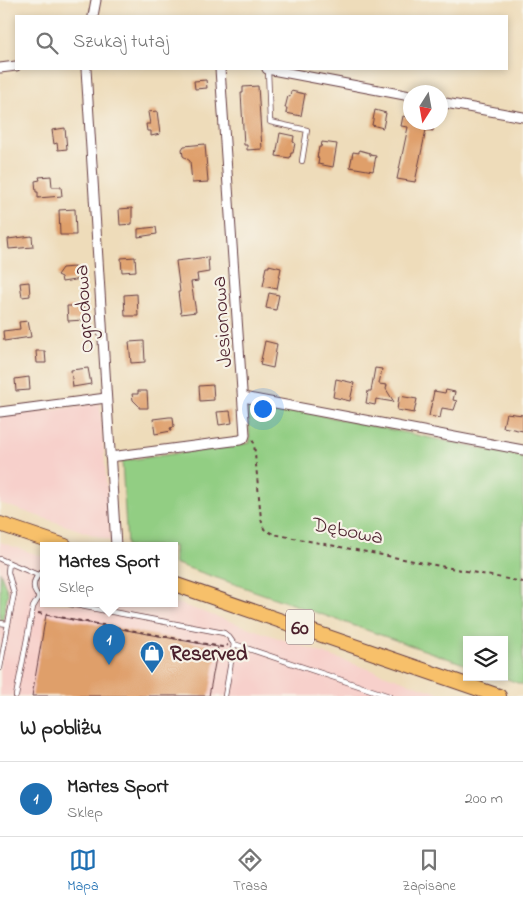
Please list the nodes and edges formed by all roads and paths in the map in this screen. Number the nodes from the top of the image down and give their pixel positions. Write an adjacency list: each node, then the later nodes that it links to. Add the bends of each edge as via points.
1 (96, 0): 2 (street)
2 (92, 15)
3 (15, 66): 4 (street)
4 (0, 68)
5 (86, 70): 13 (street, Ogrodowa)
6 (220, 70): 14 (street, Jesionowa)
7 (267, 70): 12 (lane, via 270,122 307,130)
8 (272, 70): 9 (street)
9 (403, 95)
10 (448, 103): 11 (street)
11 (523, 117)
12 (302, 160)
13 (106, 398): 15 (street); 18 (street, Ogrodowa)
14 (244, 398): 16 (street, Jesionowa); 17 (street)
15 (0, 412)
16 (246, 435): 18 (street, via 240,440); 25 (path, Dębowa, via 254,443 261,519 264,529 272,534)
17 (523, 450)
18 (110, 457): 21 (street, Ogrodowa)
19 (0, 524): 20 (main road)
20 (53, 542)
21 (116, 542)
22 (0, 559): 23 (lane)
23 (9, 563): 24 (lane); 32 (lane, via 14,594)
24 (38, 575): 27 (lane, via 34,586)
25 (523, 582)
26 (178, 585): 38 (main road, 60)
27 (40, 596)
28 (40, 600): 30 (lane)
29 (86, 607): 33 (lane, via 224,633)
30 (32, 612): 33 (path, via 222,646); 35 (lane)
31 (0, 623): 32 (lane)
32 (8, 624): 34 (lane)
33 (234, 644): 36 (lane); 37 (lane)
34 (0, 668)
35 (16, 696)
36 (225, 696)
37 (389, 696)
38 (499, 696)

